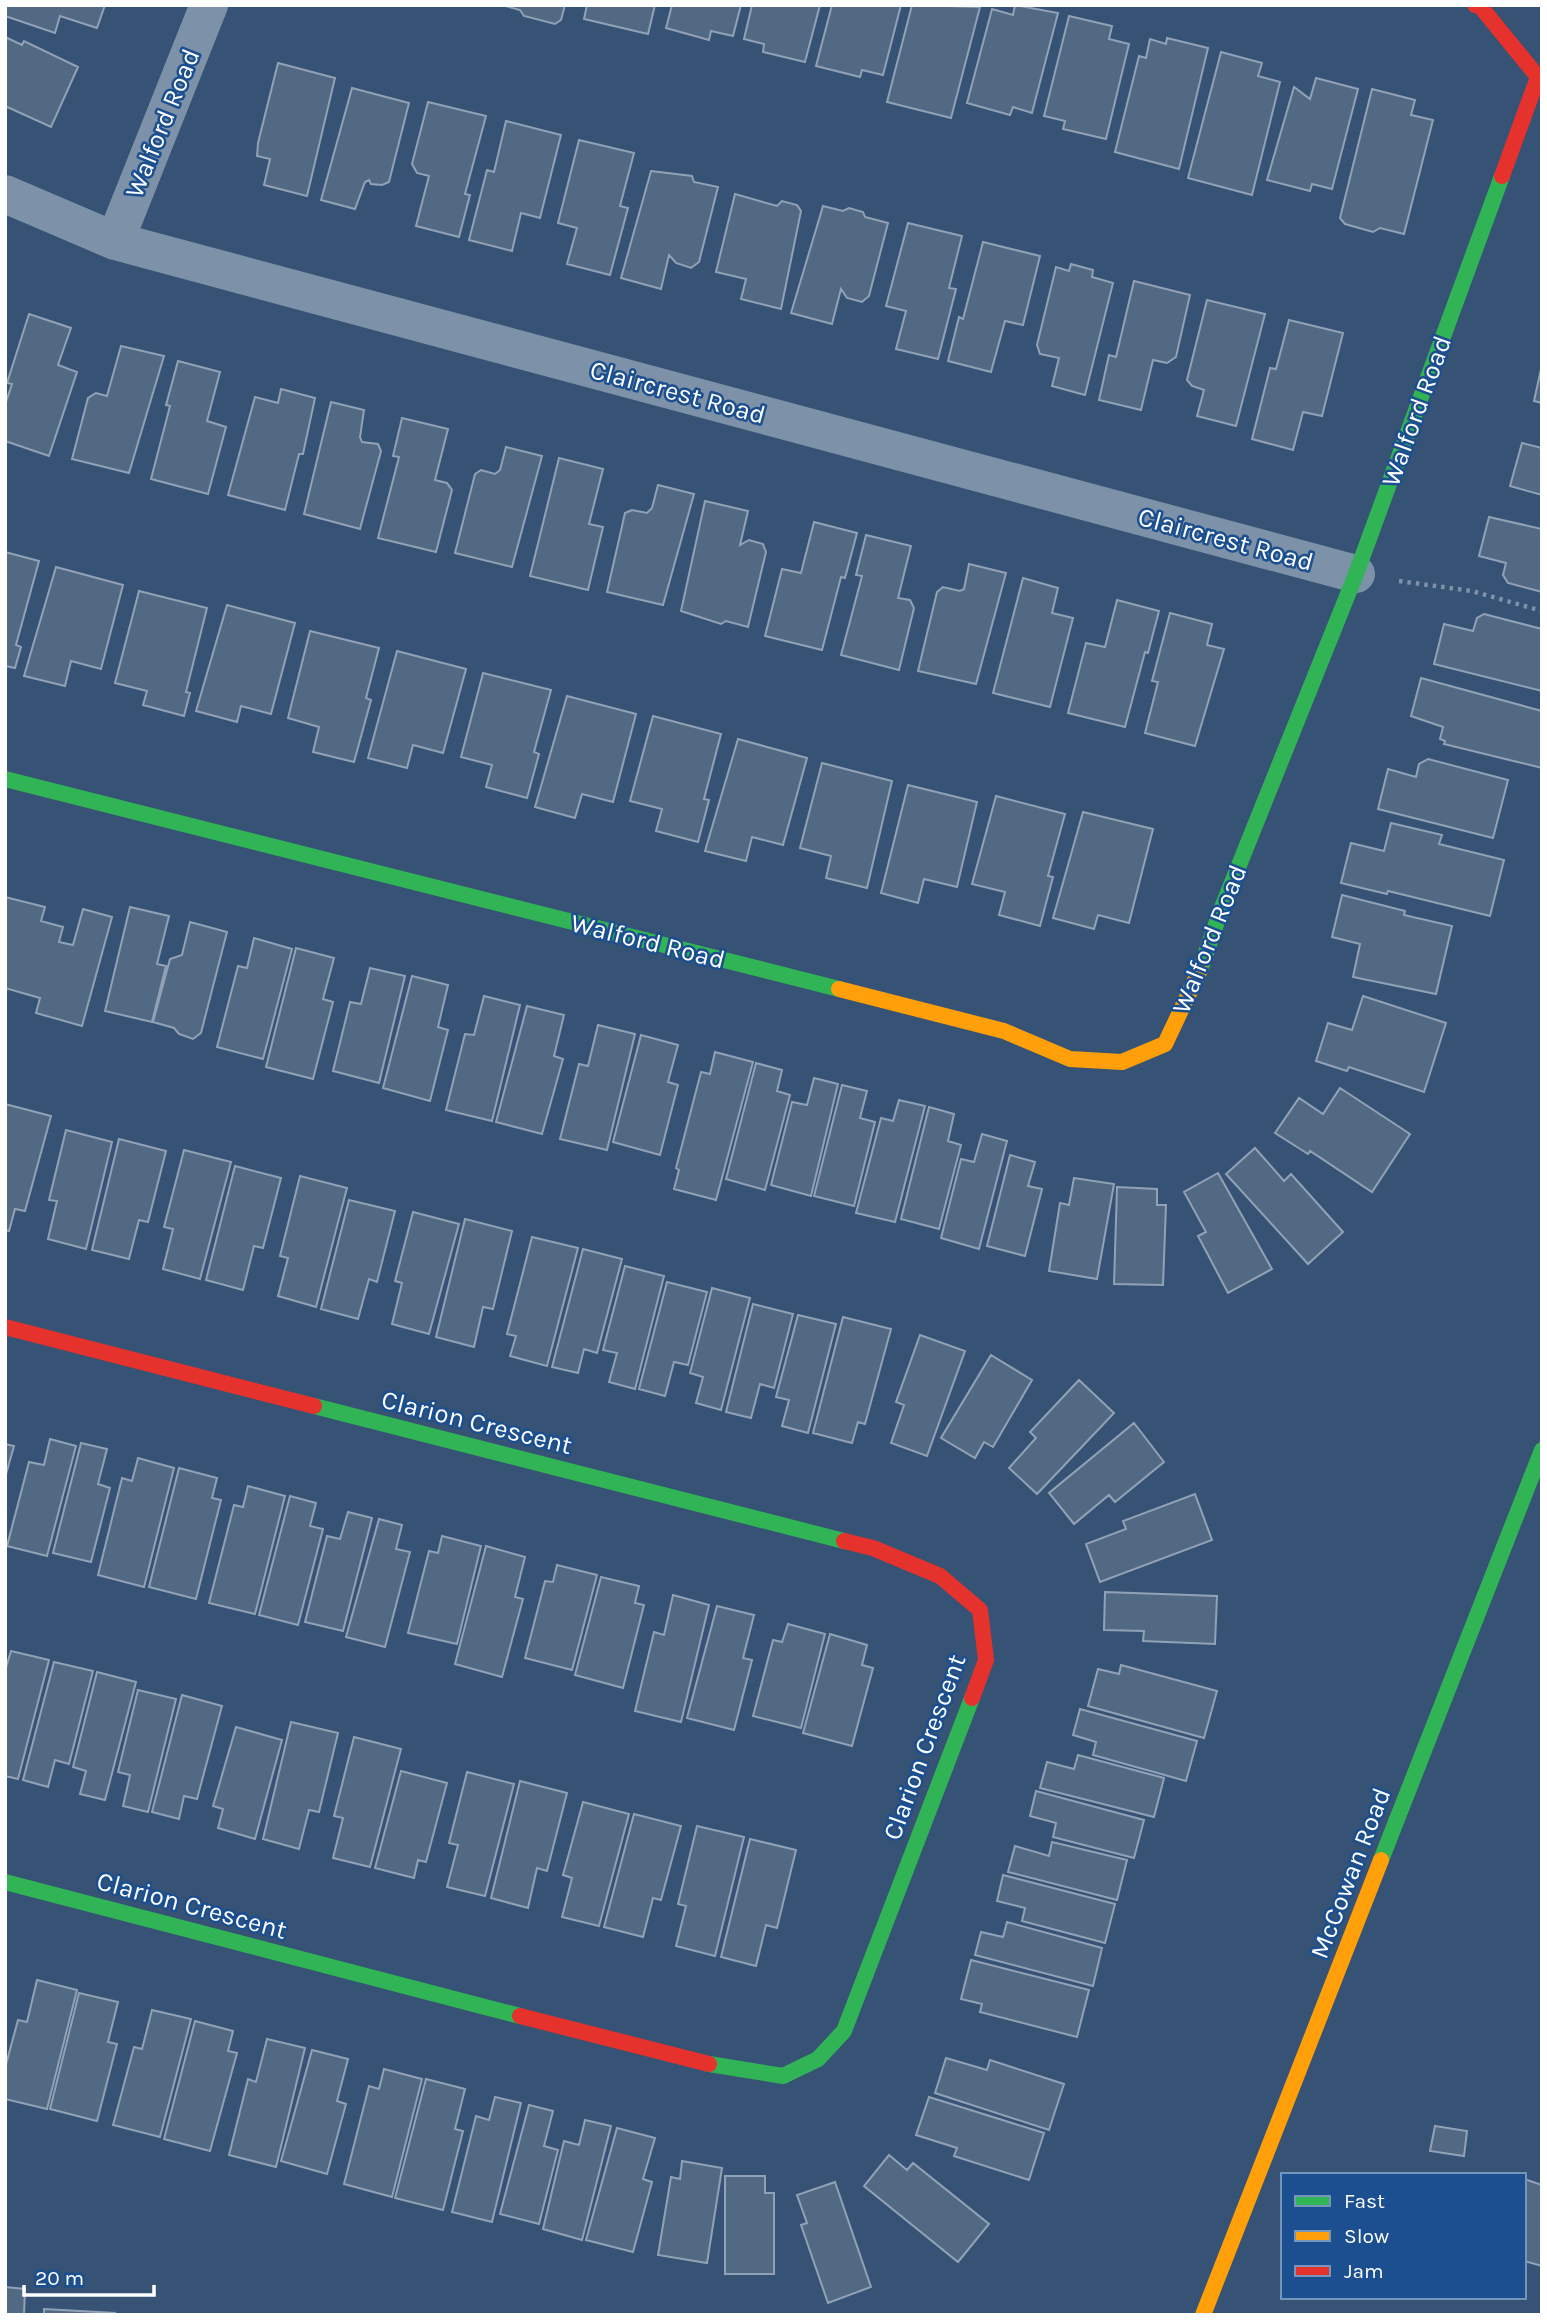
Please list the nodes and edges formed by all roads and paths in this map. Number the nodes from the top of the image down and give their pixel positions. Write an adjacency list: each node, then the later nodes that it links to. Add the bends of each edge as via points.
1 (209, 5): 4 (street, Walford Road)
2 (1475, 5): 5 (street, Walford Road, via 1538,77)
3 (5, 194): 4 (street, Claircrest Road)
4 (115, 241): 5 (street, Claircrest Road)
5 (1356, 574): 6 (path, via 1472,592); 7 (street, Walford Road, via 1195,986 1165,1044 1122,1062 1070,1059 1004,1031)
6 (1542, 611)
7 (5, 779)
8 (5, 1327): 10 (street, Clarion Crescent, via 873,1548 940,1576 980,1610 986,1660 844,2031 818,2059 783,2076 706,2064)
9 (1542, 1450): 11 (street, McCowan Road)
10 (5, 1882)
11 (1203, 2315)

